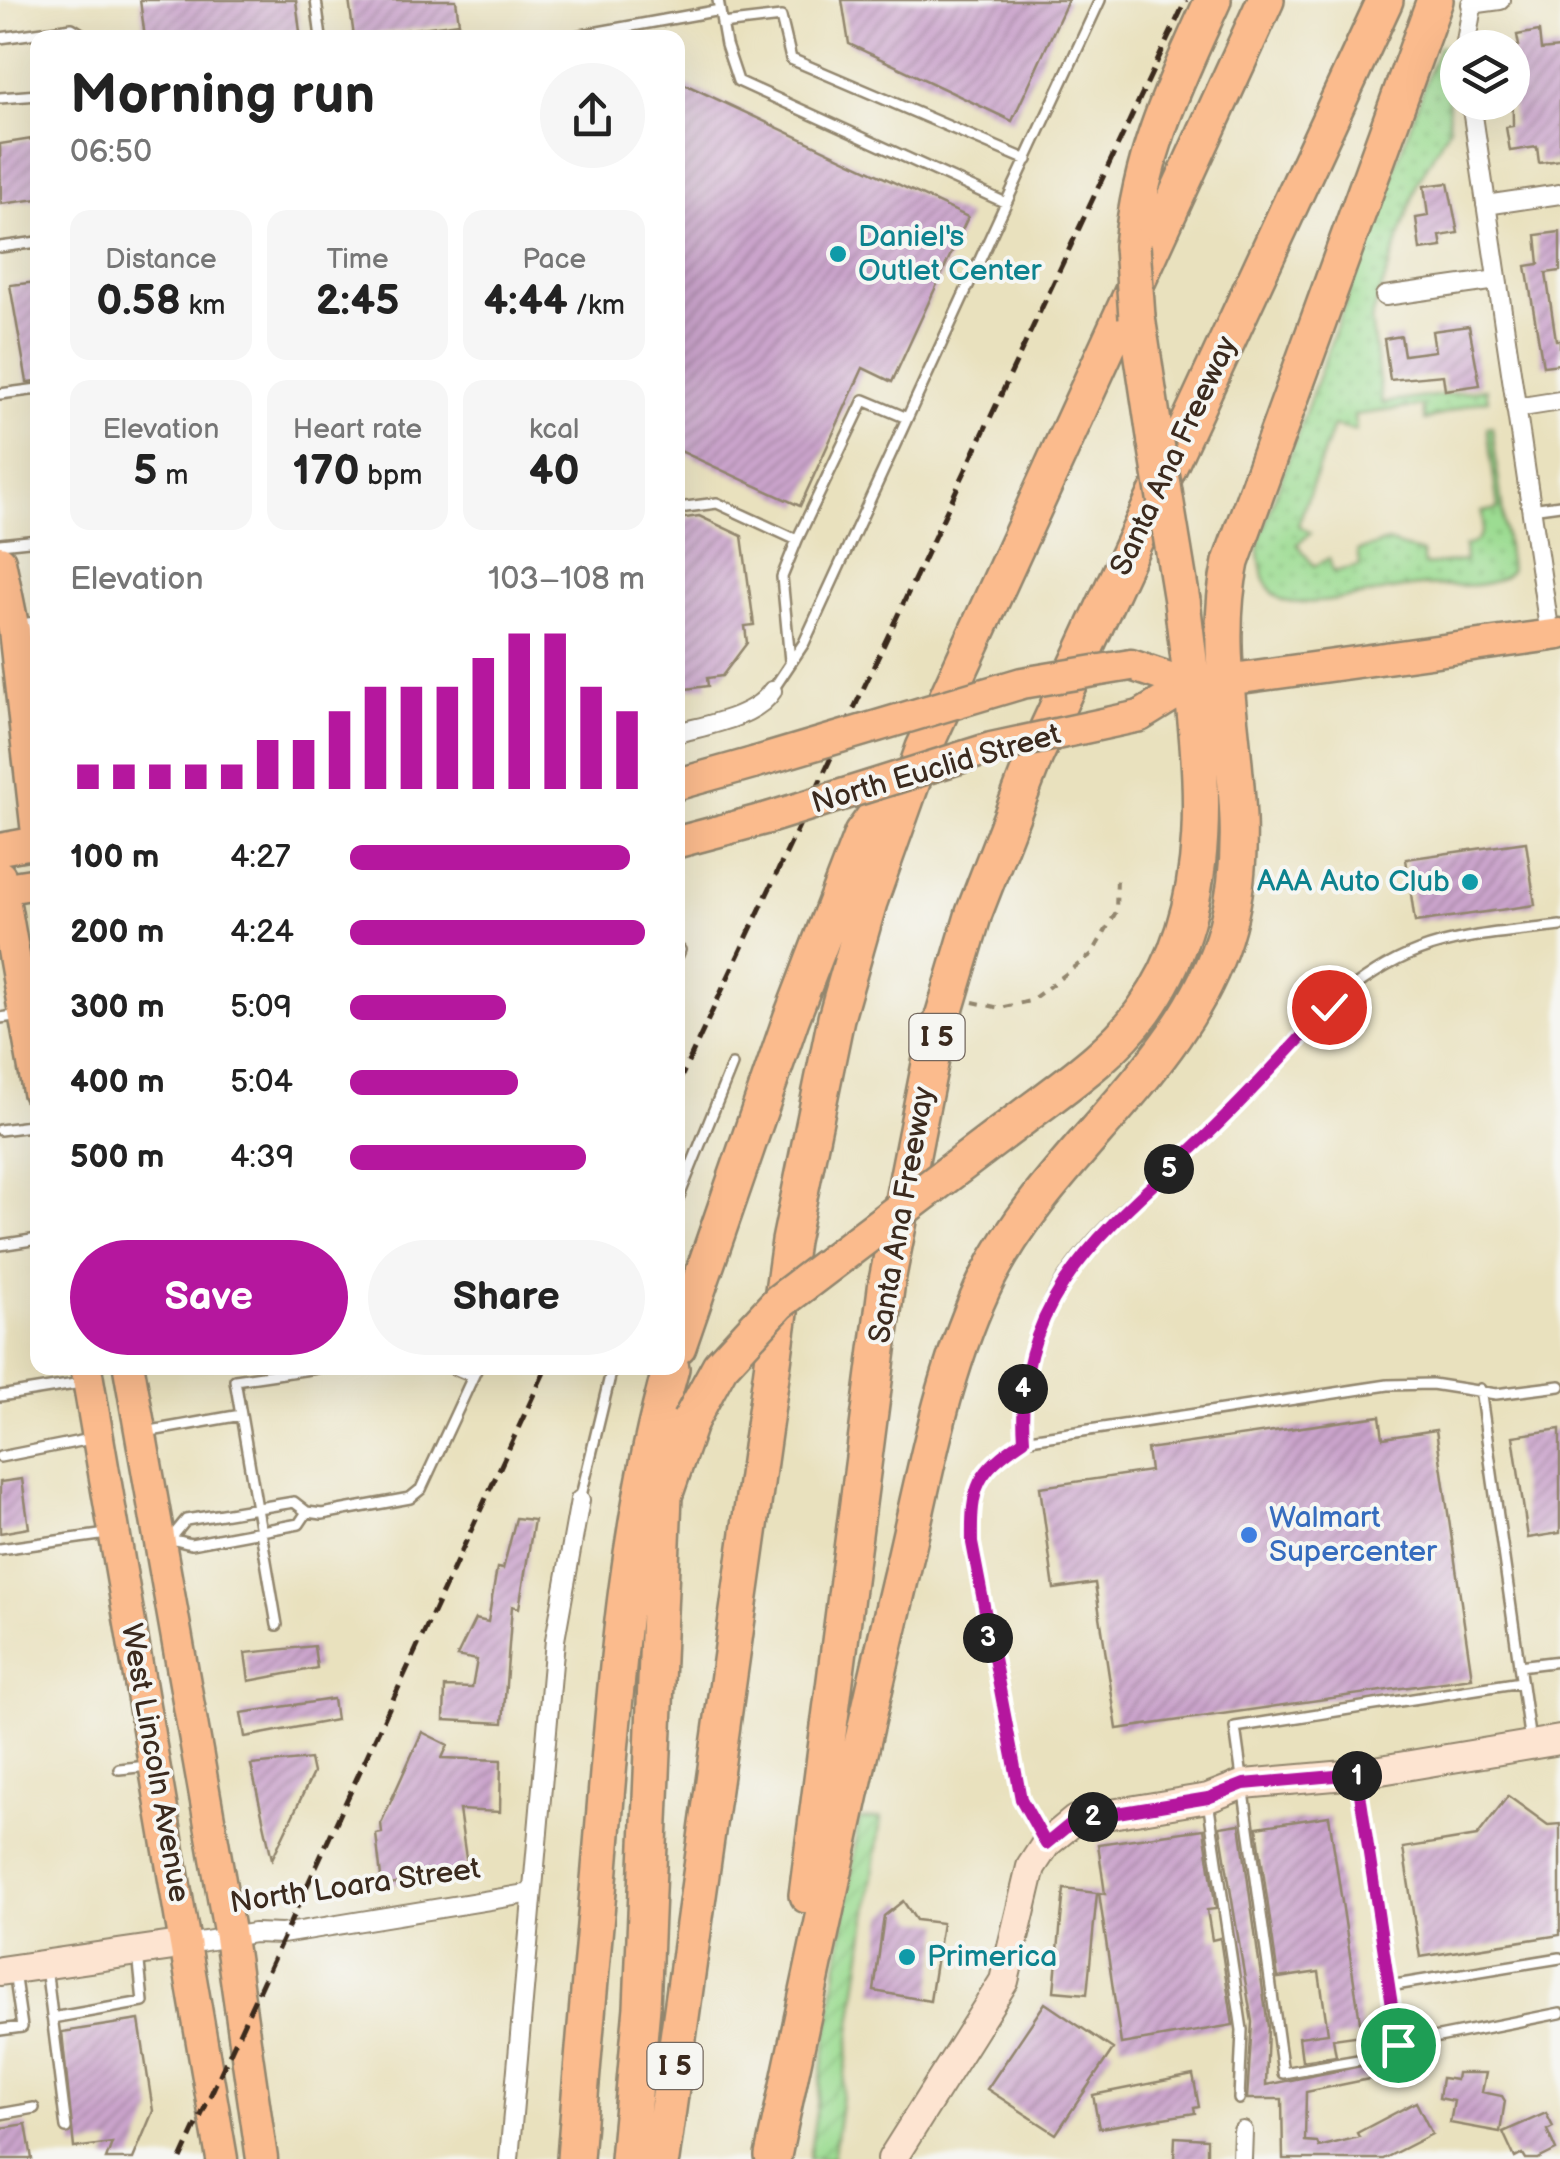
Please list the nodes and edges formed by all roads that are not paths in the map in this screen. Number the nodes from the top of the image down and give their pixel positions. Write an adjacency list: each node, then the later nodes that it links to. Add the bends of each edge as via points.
1 (316, 0): 11 (lane)
2 (1100, 0): 19 (lane)
3 (1213, 0): 42 (highway, bridge, via 1154,130 1132,246 1182,601)
4 (1266, 0): 46 (highway, I 5)
5 (1385, 0): 115 (highway, Santa Ana Freeway / I 5, via 1035,756 974,913 932,1054 887,1281)
6 (1434, 0): 42 (highway, via 1231,562)
7 (1500, 0): 8 (street)
8 (1472, 2): 13 (street)
9 (719, 5): 10 (lane); 12 (lane)
10 (722, 24): 19 (lane, via 781,17 792,59); 21 (lane, via 738,81)
11 (320, 30)
12 (602, 30)
13 (1468, 30)
14 (30, 34): 15 (lane)
15 (0, 38)
16 (30, 96): 17 (lane)
17 (0, 98)
18 (1474, 120): 22 (street)
19 (1027, 160): 21 (lane)
20 (1560, 194): 22 (street)
21 (1006, 203): 31 (lane)
22 (1486, 206): 25 (street)
23 (30, 243): 24 (lane)
24 (0, 246)
25 (1497, 280): 26 (street); 30 (street)
26 (1385, 296)
27 (30, 390): 28 (lane)
28 (0, 394)
29 (1560, 401): 30 (street)
30 (1516, 408): 34 (street)
31 (907, 418): 35 (lane, via 864,400); 41 (lane)
32 (1560, 504): 34 (lane)
33 (685, 507): 35 (lane, via 717,503)
34 (1530, 509): 40 (street)
35 (797, 540): 41 (lane, via 782,578)
36 (30, 541): 37 (lane)
37 (0, 544)
38 (0, 561): 39 (main road)
39 (26, 628): 44 (main road)
40 (1555, 635): 42 (main road, North Euclid Street)
41 (790, 662): 43 (lane)
42 (1207, 683): 47 (main road, North Euclid Street, bridge, via 1131,665 992,692); 48 (main road, North Euclid Street, bridge, via 1140,716 991,748); 115 (highway, via 1241,815 1226,929 1170,1042 1012,1236 971,1318 865,1727); 120 (highway, bridge, via 1201,826 1188,924 1143,1011 1085,1071 779,1302 720,1366 690,1421 664,1496 642,2007)
43 (772, 691): 45 (street, via 730,718)
44 (30, 699)
45 (685, 731)
46 (924, 748): 62 (highway, via 862,834); 121 (highway, I 5, via 836,1018 790,1241)
47 (686, 782)
48 (690, 840)
49 (30, 843): 50 (main road)
50 (0, 849)
51 (30, 883): 52 (main road)
52 (1, 884): 54 (main road)
53 (1560, 926): 76 (lane, via 1417,951 1329,1007 1209,1133 1125,1207 1062,1280 1024,1380)
54 (12, 1016): 56 (main road)
55 (732, 1064): 59 (lane)
56 (30, 1069)
57 (30, 1126): 58 (lane)
58 (0, 1130)
59 (685, 1182)
60 (30, 1240): 61 (lane)
61 (0, 1245)
62 (685, 1326)
63 (84, 1375): 72 (lane)
64 (88, 1375): 75 (main road, West Lincoln Avenue)
65 (130, 1375): 74 (main road, West Lincoln Avenue)
66 (269, 1375): 73 (lane, via 235,1380)
67 (474, 1375): 80 (lane, via 421,1489 410,1498)
68 (610, 1375): 78 (lane)
69 (669, 1375): 119 (highway, via 634,1524)
70 (1560, 1386): 71 (lane, via 1496,1394)
71 (1480, 1389): 76 (lane, via 1388,1385); 88 (lane)
72 (0, 1396)
73 (241, 1415): 74 (lane); 79 (lane)
74 (140, 1433): 83 (main road, West Lincoln Avenue)
75 (99, 1438): 77 (lane); 83 (main road, West Lincoln Avenue)
76 (1024, 1440): 97 (lane, via 978,1479 972,1543 1021,1799)
77 (0, 1457)
78 (580, 1500): 98 (street, via 555,1640)
79 (257, 1509): 80 (lane, via 294,1502); 81 (lane); 82 (lane)
80 (307, 1512): 82 (lane, via 299,1524)
81 (220, 1515): 83 (lane); 84 (lane)
82 (261, 1531): 84 (lane); 86 (lane)
83 (144, 1537): 84 (lane, via 190,1544); 85 (lane); 92 (main road, West Lincoln Avenue); 99 (main road, West Lincoln Avenue)
84 (224, 1538)
85 (0, 1549)
86 (277, 1625)
87 (1560, 1661): 88 (lane)
88 (1519, 1666): 89 (lane)
89 (1521, 1682): 91 (lane); 95 (lane, via 1235,1727)
90 (1560, 1740): 91 (street)
91 (1531, 1744): 94 (street)
92 (155, 1764): 93 (lane); 100 (main road, West Lincoln Avenue)
93 (119, 1769)
94 (1357, 1774): 95 (street); 105 (lane)
95 (1244, 1784): 96 (street); 109 (lane, via 1284,2074)
96 (1208, 1798): 97 (street, via 1075,1820); 110 (lane, via 1242,2030)
97 (1046, 1844): 122 (street, via 1022,1894 1004,1981)
98 (532, 1893): 99 (street, North Loara Street); 118 (street)
99 (230, 1937): 100 (street, North Loara Street); 117 (main road, West Lincoln Avenue)
100 (186, 1944): 101 (street); 116 (main road, West Lincoln Avenue)
101 (137, 1951): 103 (street); 107 (lane, via 143,2002)
102 (1560, 1958): 105 (lane)
103 (46, 1965): 104 (street); 107 (lane)
104 (7, 1970): 108 (lane, via 22,2027)
105 (1390, 1986): 106 (lane, via 1398,2045)
106 (1560, 2013)
107 (52, 2018): 113 (lane)
108 (0, 2030)
109 (1364, 2058)
110 (1238, 2098)
111 (34, 2108): 112 (lane)
112 (0, 2114)
113 (66, 2128)
114 (1243, 2131): 123 (street)
115 (772, 2158)
116 (222, 2159)
117 (262, 2159)
118 (509, 2159)
119 (575, 2159)
120 (628, 2159)
121 (661, 2159)
122 (892, 2159)
123 (1242, 2159)

